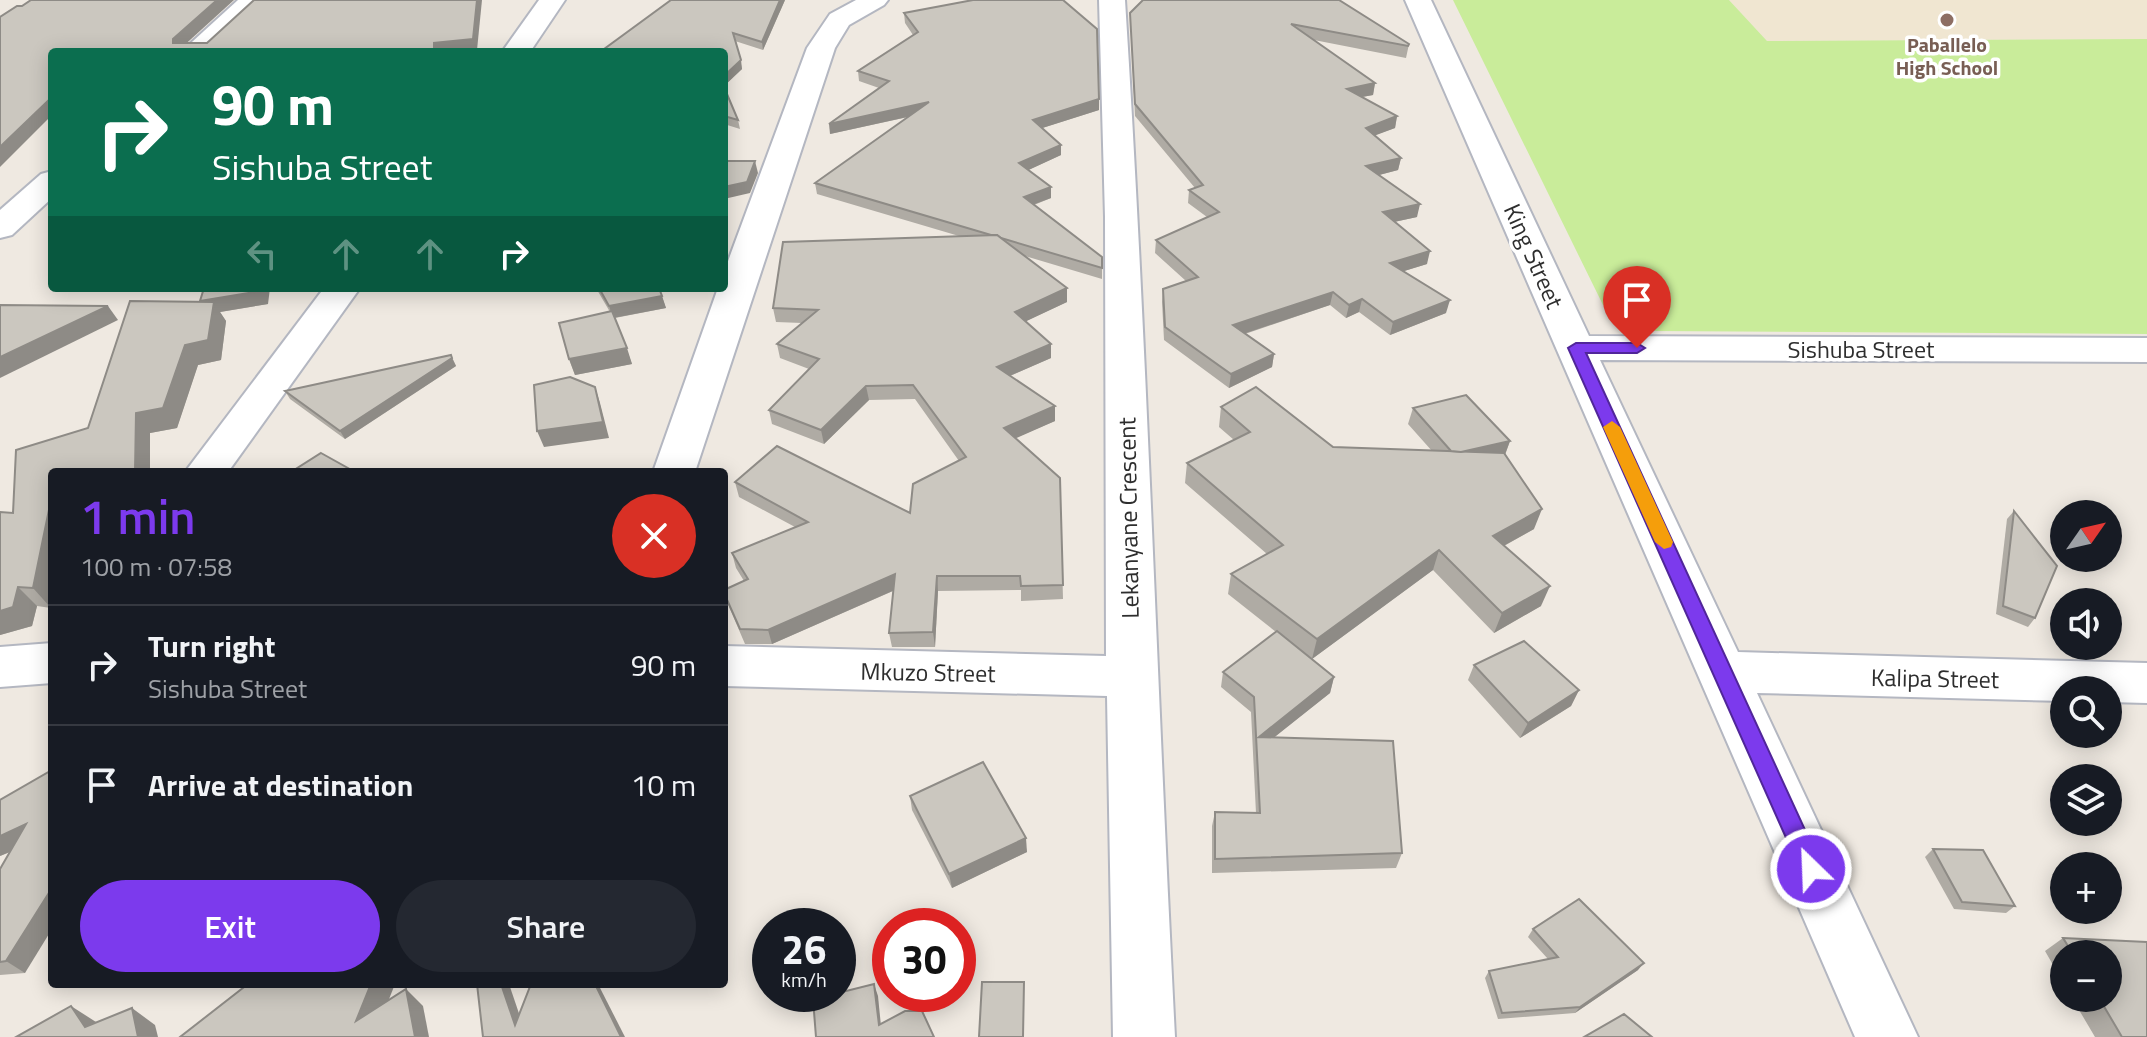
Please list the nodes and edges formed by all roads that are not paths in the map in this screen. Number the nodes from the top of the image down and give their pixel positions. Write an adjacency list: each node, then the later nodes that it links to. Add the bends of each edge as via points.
1 (253, 0): 6 (street)
2 (552, 0): 7 (street)
3 (875, 0): 14 (street, via 839,20 821,48)
4 (1112, 0): 19 (street, Lekanyane Crescent)
5 (1418, 0): 11 (street, King Street)
6 (199, 48)
7 (519, 48)
8 (48, 185): 9 (street)
9 (0, 228)
10 (339, 292): 13 (street)
11 (1576, 348): 12 (street, Sishuba Street); 18 (street, King Street)
12 (2147, 350)
13 (209, 468)
14 (675, 468)
15 (48, 663): 17 (street)
16 (728, 666): 19 (street, Mkuzo Street)
17 (0, 667)
18 (1723, 672): 20 (street, Kalipa Street); 22 (street, King Street)
19 (1131, 677): 21 (street, Lekanyane Crescent)
20 (2147, 683)
21 (1144, 1037)
22 (1887, 1037)

